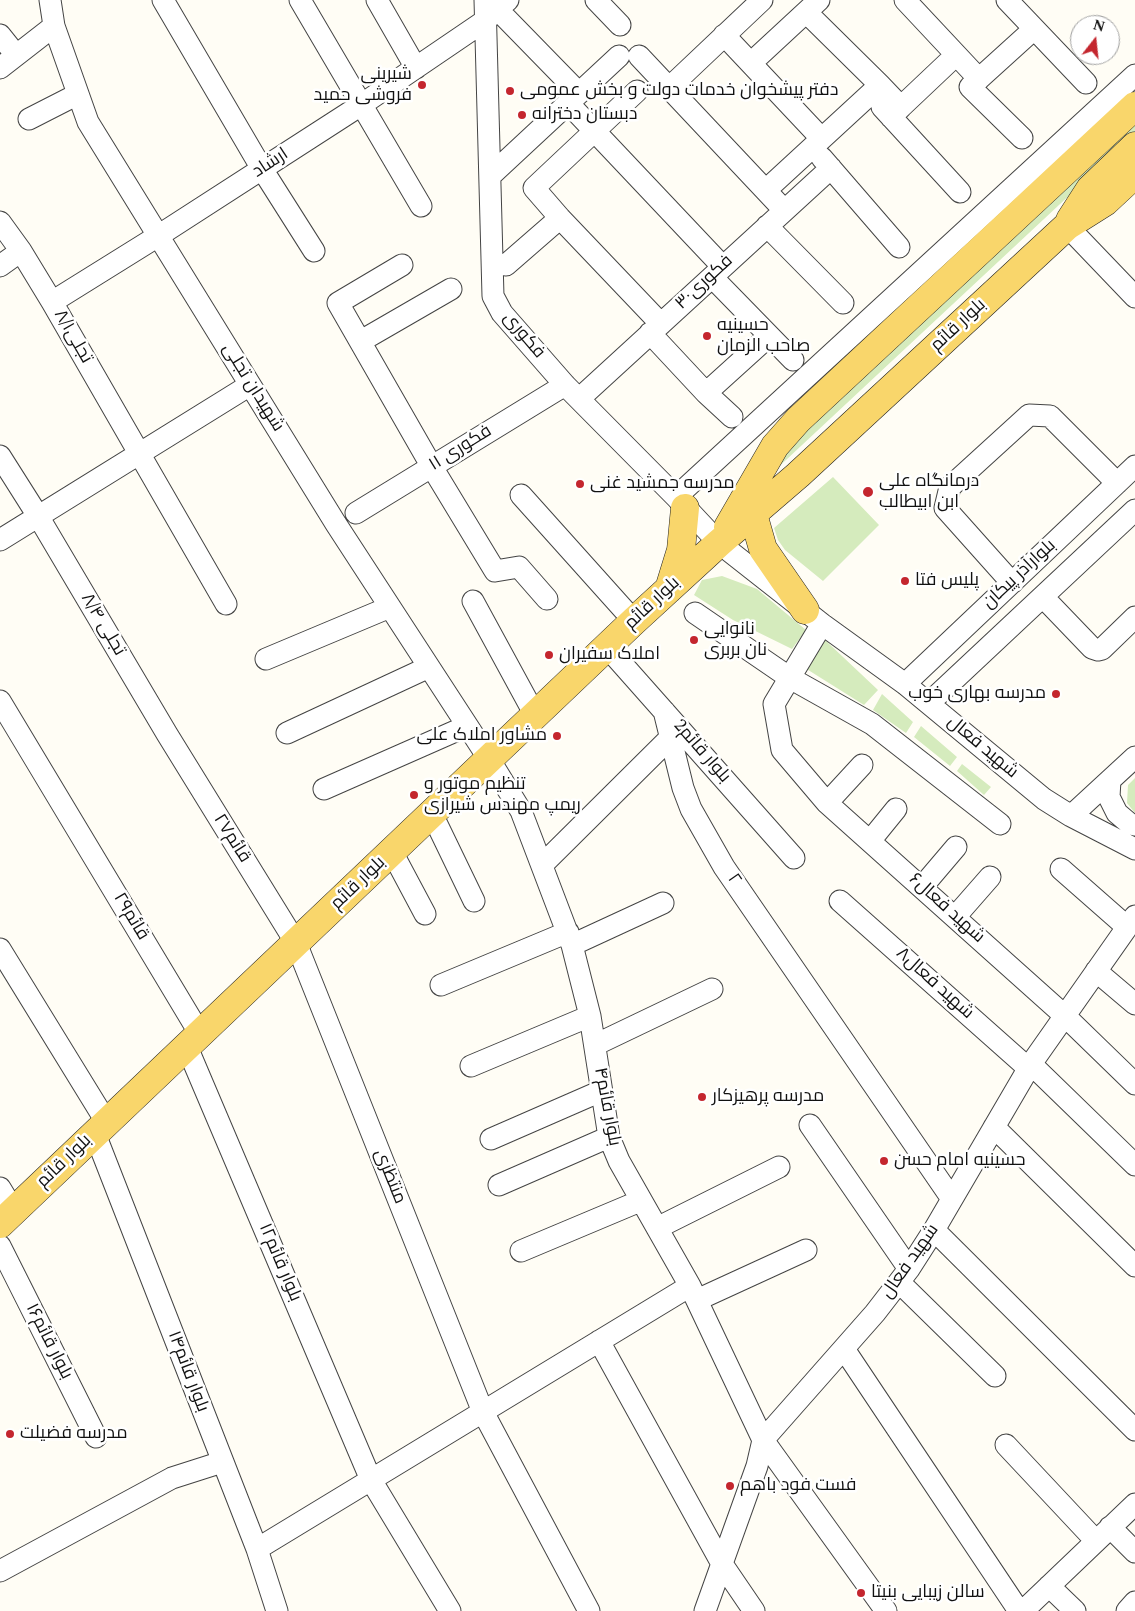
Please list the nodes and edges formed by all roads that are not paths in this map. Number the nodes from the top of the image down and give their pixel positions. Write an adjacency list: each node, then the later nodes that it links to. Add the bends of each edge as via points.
1 (50, 0): 12 (street, شهیدان تجلی)
2 (163, 0): 38 (street)
3 (300, 0): 28 (street)
4 (376, 0): 19 (street)
5 (596, 0): 11 (street)
6 (762, 0): 15 (street)
7 (905, 0): 16 (street)
8 (1007, 0): 13 (street)
9 (815, 3): 18 (street); 24 (street)
10 (494, 8): 19 (street, ارشاد); 27 (street); 40 (street, فکوری)
11 (620, 25)
12 (54, 26): 17 (street); 26 (street, شهیدان تجلی)
13 (1034, 29): 21 (street); 22 (street)
14 (0, 35): 17 (street)
15 (724, 35): 18 (street); 23 (street)
16 (956, 55): 21 (street); 30 (street)
17 (8, 62)
18 (752, 63): 34 (street)
19 (416, 68): 28 (street, ارشاد)
20 (1135, 75): 36 (street)
21 (974, 83): 33 (street)
22 (1086, 83)
23 (669, 88): 27 (street, via 629,56); 41 (street)
24 (875, 89): 30 (street); 34 (street)
25 (637, 91): 32 (street)
26 (78, 94): 31 (street); 50 (street, شهیدان تجلی, via 88,122)
27 (574, 98): 32 (street); 40 (street)
28 (361, 105): 38 (street, ارشاد); 44 (street)
29 (1135, 106): 43 (main road, بلوار قائم)
30 (896, 112): 42 (street)
31 (29, 119)
32 (595, 132): 46 (street, via 534,188); 57 (street)
33 (1022, 138)
34 (817, 143): 37 (street); 41 (street)
35 (1135, 146): 49 (main road, via 1090,189)
36 (1044, 159): 43 (street); 76 (street)
37 (831, 168): 45 (street, فکوری۳۰); 51 (street)
38 (262, 170): 50 (street, ارشاد); 53 (street)
39 (1135, 174): 49 (main road, بلوار قائم, via 1105,202)
40 (490, 176): 67 (street, فکوری, via 493,296 502,313)
41 (766, 190): 45 (street)
42 (960, 192)
43 (1035, 198): 84 (main road, بلوار قائم, via 798,420 775,446)
44 (422, 206)
45 (784, 210): 48 (street, فکوری۳۰)
46 (560, 218): 55 (street); 62 (street)
47 (0, 222): 52 (street, تجلی۸/۱)
48 (767, 226): 57 (street, فکوری۳۰); 61 (street)
49 (1067, 226): 59 (street); 79 (main road, بلوار قائم)
50 (158, 236): 60 (street, ارشاد); 66 (street, شهیدان تجلی)
51 (899, 247)
52 (21, 251): 56 (street); 60 (street, تجلی۸/۱)
53 (314, 251)
54 (402, 265): 64 (street, via 338,303)
55 (506, 265)
56 (0, 266)
57 (717, 272): 62 (street, فکوری۳۰); 63 (street)
58 (451, 289): 64 (street)
59 (1135, 297)
60 (52, 302): 70 (street, تجلی۸/۱)
61 (843, 303)
62 (655, 328): 67 (street, فکوری۳۰); 68 (street)
63 (769, 336): 65 (street); 68 (street)
64 (361, 341): 73 (street)
65 (793, 360)
66 (250, 385): 70 (street); 91 (street, شهیدان تجلی)
67 (572, 391): 73 (street, فکوری ۱۱); 76 (street, فکوری)
68 (706, 393): 69 (street)
69 (732, 417)
70 (140, 454): 80 (street); 90 (street, تجلی۸/۱)
71 (0, 456): 80 (street, ۸/۴ تجلی)
72 (1135, 466): 74 (street, بلوارآذر پیکان)
73 (432, 467): 78 (street, فکوری ۱۱); 88 (street, via 495,571 519,568)
74 (1117, 483): 81 (street, بلوارآذر پیکان); 85 (street, via 1050,416 1029,415 950,487 946,508)
75 (521, 495): 96 (street)
76 (681, 503): 84 (street, فکوری); 86 (main road, via 681,550)
77 (1135, 511): 82 (street, بلوارآذر پیکان)
78 (356, 513)
79 (753, 514): 84 (main road, بلوار قائم); 93 (main road, via 763,549)
80 (38, 516): 83 (street); 109 (street, ۸/۴ تجلی)
81 (1081, 518): 82 (street); 85 (street, بلوارآذر پیکان)
82 (1104, 539): 87 (street, بلوارآذر پیکان)
83 (0, 540)
84 (719, 543): 86 (main road, بلوار قائم); 93 (street, شهید فعال)
85 (1012, 582): 94 (street, بلوارآذر پیکان)
86 (668, 590): 96 (main road, بلوار قائم)
87 (1043, 597): 95 (street, via 1092,648 1098,650); 97 (street, بلوارآذر پیکان)
88 (548, 599)
89 (472, 601): 106 (street)
90 (226, 604)
91 (390, 607): 99 (street); 100 (street, شهیدان تجلی)
92 (695, 613): 101 (street)
93 (814, 617): 101 (street, شهید فعال۶); 102 (street, شهید فعال)
94 (976, 617): 97 (street); 102 (street, بلوارآذر پیکان)
95 (1135, 617)
96 (634, 621): 98 (main road, بلوار قائم)
97 (999, 637): 104 (street, بلوارآذر پیکان)
98 (607, 647): 105 (street, 2بلوار قائم); 106 (main road, بلوار قائم)
99 (266, 659)
100 (429, 667): 107 (street, شهیدان تجلی); 108 (street)
101 (790, 678): 116 (street, شهید فعال۶, via 774,704 782,750); 120 (street, via 872,724)
102 (905, 684): 104 (street, شهید فعال)
103 (0, 701): 146 (street, قائم۲۹, via 60,800)
104 (929, 704): 119 (street, شهید فعال, via 1044,799)
105 (664, 711): 110 (street, ۲); 126 (street, 2بلوار قائم)
106 (535, 715): 112 (main road, بلوار قائم)
107 (467, 726): 112 (street, شهیدان تجلی); 115 (street)
108 (287, 733)
109 (167, 734): 138 (street, قائم۲۷)
110 (671, 737): 127 (street); 161 (street, ۲, via 682,788 724,867)
111 (1135, 756): 114 (street)
112 (489, 759): 118 (main road, بلوار قائم); 127 (street, بلوار قائم۴, via 521,810)
113 (862, 765): 116 (street)
114 (1110, 780): 119 (street); 121 (street, via 1109,797 1117,813)
115 (324, 789)
116 (827, 803): 122 (street, شهید فعال۶)
117 (896, 809): 122 (street)
118 (432, 814): 125 (main road, بلوار قائم); 131 (street)
119 (1071, 816): 123 (street, شهید فعال)
120 (1000, 824)
121 (1135, 825)
122 (870, 841): 130 (street, شهید فعال۶)
123 (1133, 845)
124 (956, 847): 130 (street)
125 (392, 852): 134 (street); 138 (main road, بلوار قائم)
126 (794, 858)
127 (542, 865): 137 (street, بلوار قائم۴)
128 (1061, 869): 136 (street)
129 (990, 877): 135 (street)
130 (922, 887): 135 (street, شهید فعال۶)
131 (474, 901)
132 (840, 901): 149 (street, شهید فعال۸)
133 (663, 903): 137 (street)
134 (425, 914)
135 (955, 917): 145 (street, شهید فعال۶)
136 (1131, 922): 140 (street, شهید فعال)
137 (570, 939): 141 (street); 144 (street, بلوار قائم۴)
138 (296, 943): 146 (main road, بلوار قائم); 175 (street, منتظزی)
139 (0, 949): 154 (street, بلوار قائم۱۴)
140 (1096, 971): 143 (street); 145 (street, شهید فعال)
141 (441, 985)
142 (712, 989): 147 (street)
143 (1135, 1004)
144 (590, 1016): 147 (street, بلوار قائم۴); 148 (street)
145 (1065, 1016): 149 (street, شهید فعال); 150 (street, شهید فعال۶)
146 (193, 1041): 154 (main road, بلوار قائم); 181 (street, بلوار قائم۱۲)
147 (595, 1044): 151 (street, بلوار قائم۴)
148 (471, 1066)
149 (1030, 1066): 153 (street, شهید فعال); 157 (street, شهید فعال۸)
150 (1135, 1084)
151 (601, 1091): 155 (street, بلوار قائم۴); 156 (street)
152 (810, 1125): 170 (street)
153 (994, 1127): 161 (street, شهید فعال); 169 (street)
154 (101, 1128): 163 (main road, بلوار قائم); 180 (street, بلوار قائم۱۴)
155 (609, 1137): 159 (street); 162 (street, بلوار قائم۴)
156 (491, 1139)
157 (1135, 1165)
158 (779, 1167): 164 (street)
159 (499, 1185)
160 (0, 1188): 163 (street)
161 (952, 1199): 165 (street, شهید فعال)
162 (640, 1201): 164 (street, بلوار قائم۴); 168 (street)
163 (7, 1218)
164 (657, 1228): 171 (street, بلوار قائم۴)
165 (934, 1230): 170 (street, شهید فعال); 176 (street)
166 (0, 1246): 177 (street, بلوار قائم۱۶)
167 (806, 1250): 171 (street)
168 (521, 1251)
169 (1130, 1262)
170 (904, 1275): 173 (street, شهید فعال); 174 (street)
171 (694, 1293): 172 (street); 178 (street, بلوار قائم۴)
172 (599, 1342): 175 (street); 186 (street)
173 (844, 1349): 178 (street, شهید فعال); 196 (street)
174 (995, 1376)
175 (483, 1412): 181 (street); 192 (street, منتظزی)
176 (1135, 1430)
177 (96, 1437)
178 (762, 1440): 186 (street, via 757,1466); 195 (street, بلوار قائم۴)
179 (1006, 1445): 183 (street)
180 (222, 1462): 184 (street, بلوار قائم۱۴); 187 (street, via 172,1478)
181 (371, 1480): 184 (street); 191 (street, بلوار قائم۱۲)
182 (1135, 1504): 183 (street)
183 (1103, 1534): 185 (street); 188 (street)
184 (257, 1549): 190 (street, بلوار قائم۱۴)
185 (1135, 1552)
186 (722, 1564): 193 (street); 194 (street)
187 (0, 1571)
188 (1049, 1586): 196 (street); 197 (street)
189 (1135, 1602): 198 (street)
190 (277, 1611)
191 (450, 1611)
192 (589, 1611)
193 (705, 1611)
194 (754, 1611)
195 (886, 1611)
196 (1021, 1611)
197 (1075, 1611)
198 (1127, 1611)

